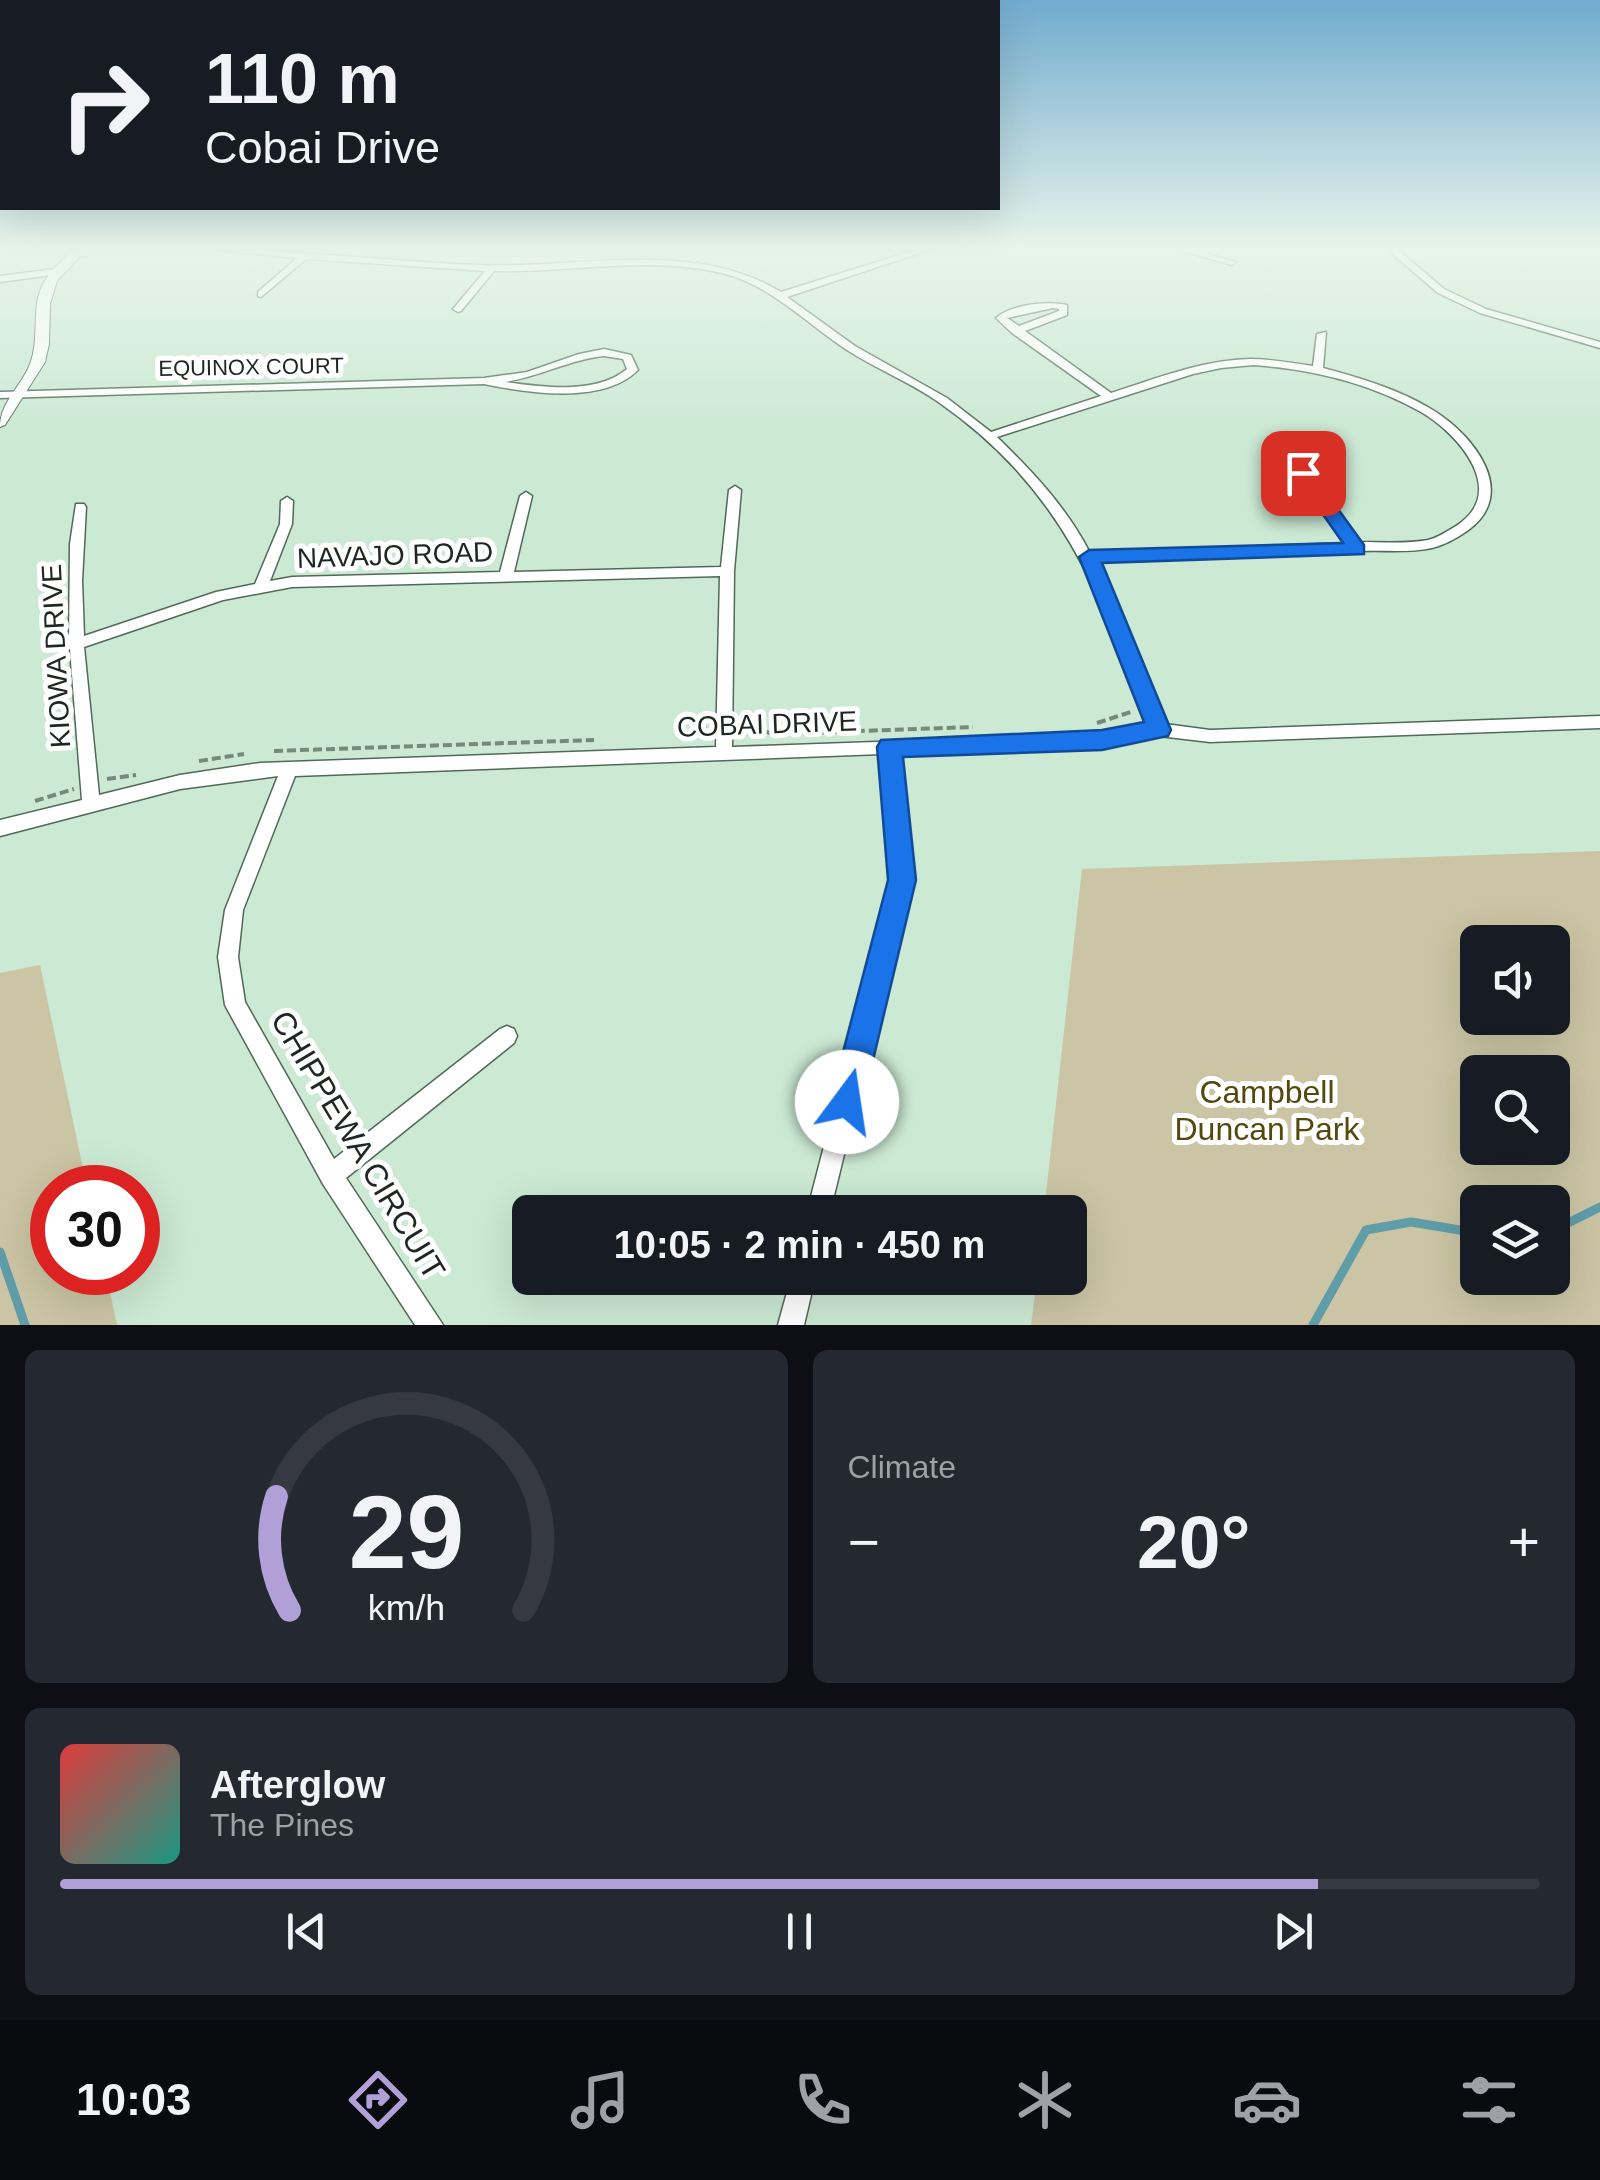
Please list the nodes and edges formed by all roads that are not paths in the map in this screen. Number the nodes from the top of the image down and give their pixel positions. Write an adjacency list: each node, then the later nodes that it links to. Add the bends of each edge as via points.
1 (42, 312): 11 (street, via 38,362)
2 (804, 312): 15 (street)
3 (1020, 312): 6 (street, via 1002,320)
4 (1062, 312): 6 (street)
5 (1486, 312): 8 (street)
6 (1016, 331): 13 (street)
7 (1322, 334): 9 (street)
8 (1600, 346)
9 (1318, 369): 13 (street, via 1215,365); 21 (street, via 1428,412 1462,440 1484,477 1478,514 1456,532 1430,544)
10 (484, 381): 10 (street, EQUINOX COURT, via 535,373 596,352 623,354 632,370 617,383 592,388); 11 (street, EQUINOX COURT)
11 (18, 395): 12 (street, EQUINOX COURT); 14 (street)
12 (0, 396)
13 (1109, 397): 15 (street)
14 (0, 422)
15 (990, 436): 22 (street, via 1062,512)
16 (1303, 473): 21 (street)
17 (735, 490): 23 (street)
18 (526, 496): 24 (street)
19 (287, 500): 25 (street, via 286,524)
20 (80, 507): 26 (street, KIOWA DRIVE)
21 (1357, 549): 22 (street)
22 (1089, 557): 28 (street)
23 (727, 571): 24 (street, NAVAJO ROAD); 30 (street)
24 (506, 576): 25 (street, NAVAJO ROAD)
25 (260, 586): 26 (street, NAVAJO ROAD)
26 (74, 645): 32 (street, KIOWA DRIVE)
27 (1600, 722): 28 (street, COBAI DRIVE, via 1210,736)
28 (1159, 730): 29 (street, COBAI DRIVE, via 1102,740)
29 (890, 747): 30 (street, COBAI DRIVE); 36 (street, via 902,880)
30 (724, 753): 31 (street, COBAI DRIVE)
31 (289, 768): 32 (street, COBAI DRIVE); 35 (street, CHIPPEWA CIRCUIT, via 234,910 230,982 235,1005)
32 (91, 803): 33 (street, COBAI DRIVE)
33 (0, 828)
34 (507, 1036): 35 (street)
35 (331, 1176): 38 (street, CHIPPEWA CIRCUIT)
36 (823, 1195)
37 (799, 1295): 39 (street)
38 (430, 1325)
39 (791, 1325)

